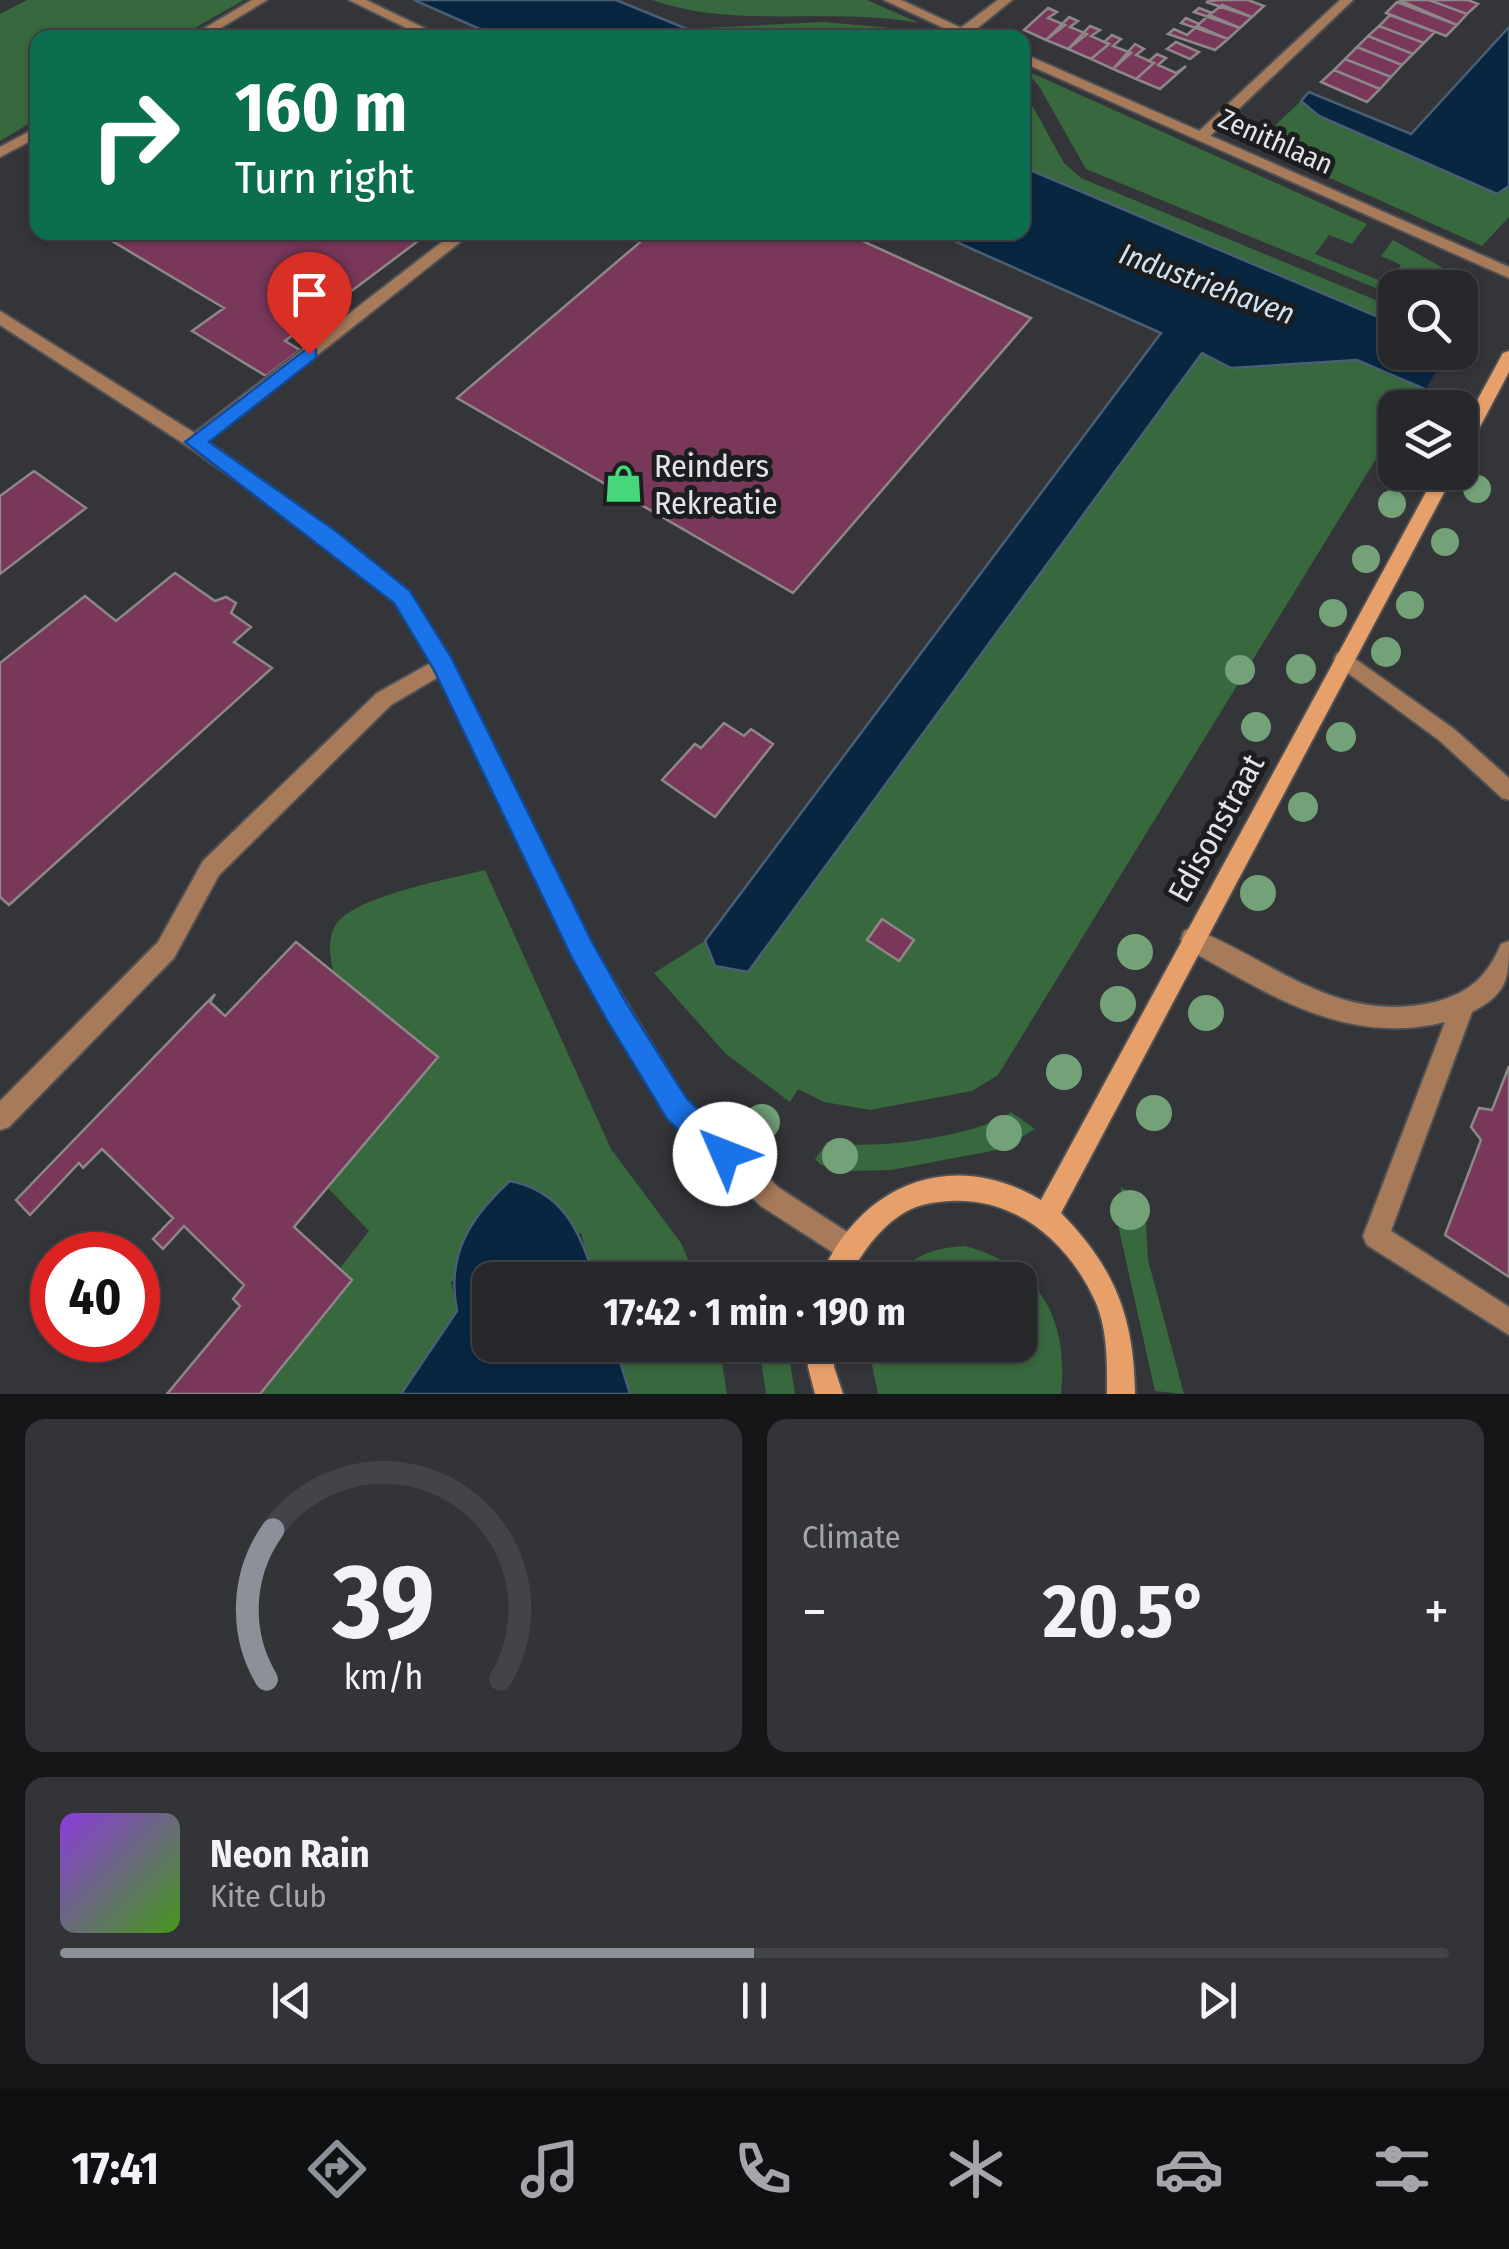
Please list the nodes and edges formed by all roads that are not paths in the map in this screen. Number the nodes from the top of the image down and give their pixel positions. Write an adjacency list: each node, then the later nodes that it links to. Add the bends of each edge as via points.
1 (261, 0): 6 (street)
2 (354, 0): 7 (street)
3 (890, 0): 8 (street)
4 (1006, 0): 9 (street)
5 (1347, 0): 12 (street)
6 (208, 30)
7 (421, 30)
8 (959, 30)
9 (976, 30)
10 (1030, 61): 12 (street, Zenithlaan)
11 (30, 136): 13 (street)
12 (1202, 136): 15 (street, Zenithlaan)
13 (0, 153)
14 (456, 240): 19 (street)
15 (1509, 273)
16 (0, 317): 19 (street)
17 (1508, 360): 18 (main road)
18 (1478, 415)
19 (195, 442): 22 (street, via 402,597)
20 (1436, 490): 21 (main road, Edisonstraat)
21 (1344, 659): 23 (street); 24 (main road, Edisonstraat)
22 (443, 664): 27 (street, via 384,699 210,868 166,950); 29 (street, via 582,949 677,1109 770,1197)
23 (1509, 791)
24 (1192, 939): 26 (street, via 1326,1008 1395,1023); 28 (main road, Edisonstraat)
25 (1509, 952): 26 (street, via 1478,999)
26 (1463, 1005): 31 (street, via 1376,1236)
27 (0, 1118)
28 (1046, 1216): 29 (main road, via 1004,1193 962,1185 916,1191 877,1212); 34 (main road, via 1080,1251 1106,1295 1121,1346)
29 (846, 1246): 30 (main road)
30 (839, 1262)
31 (1509, 1322)
32 (820, 1362): 33 (main road)
33 (829, 1394)
34 (1121, 1394)

